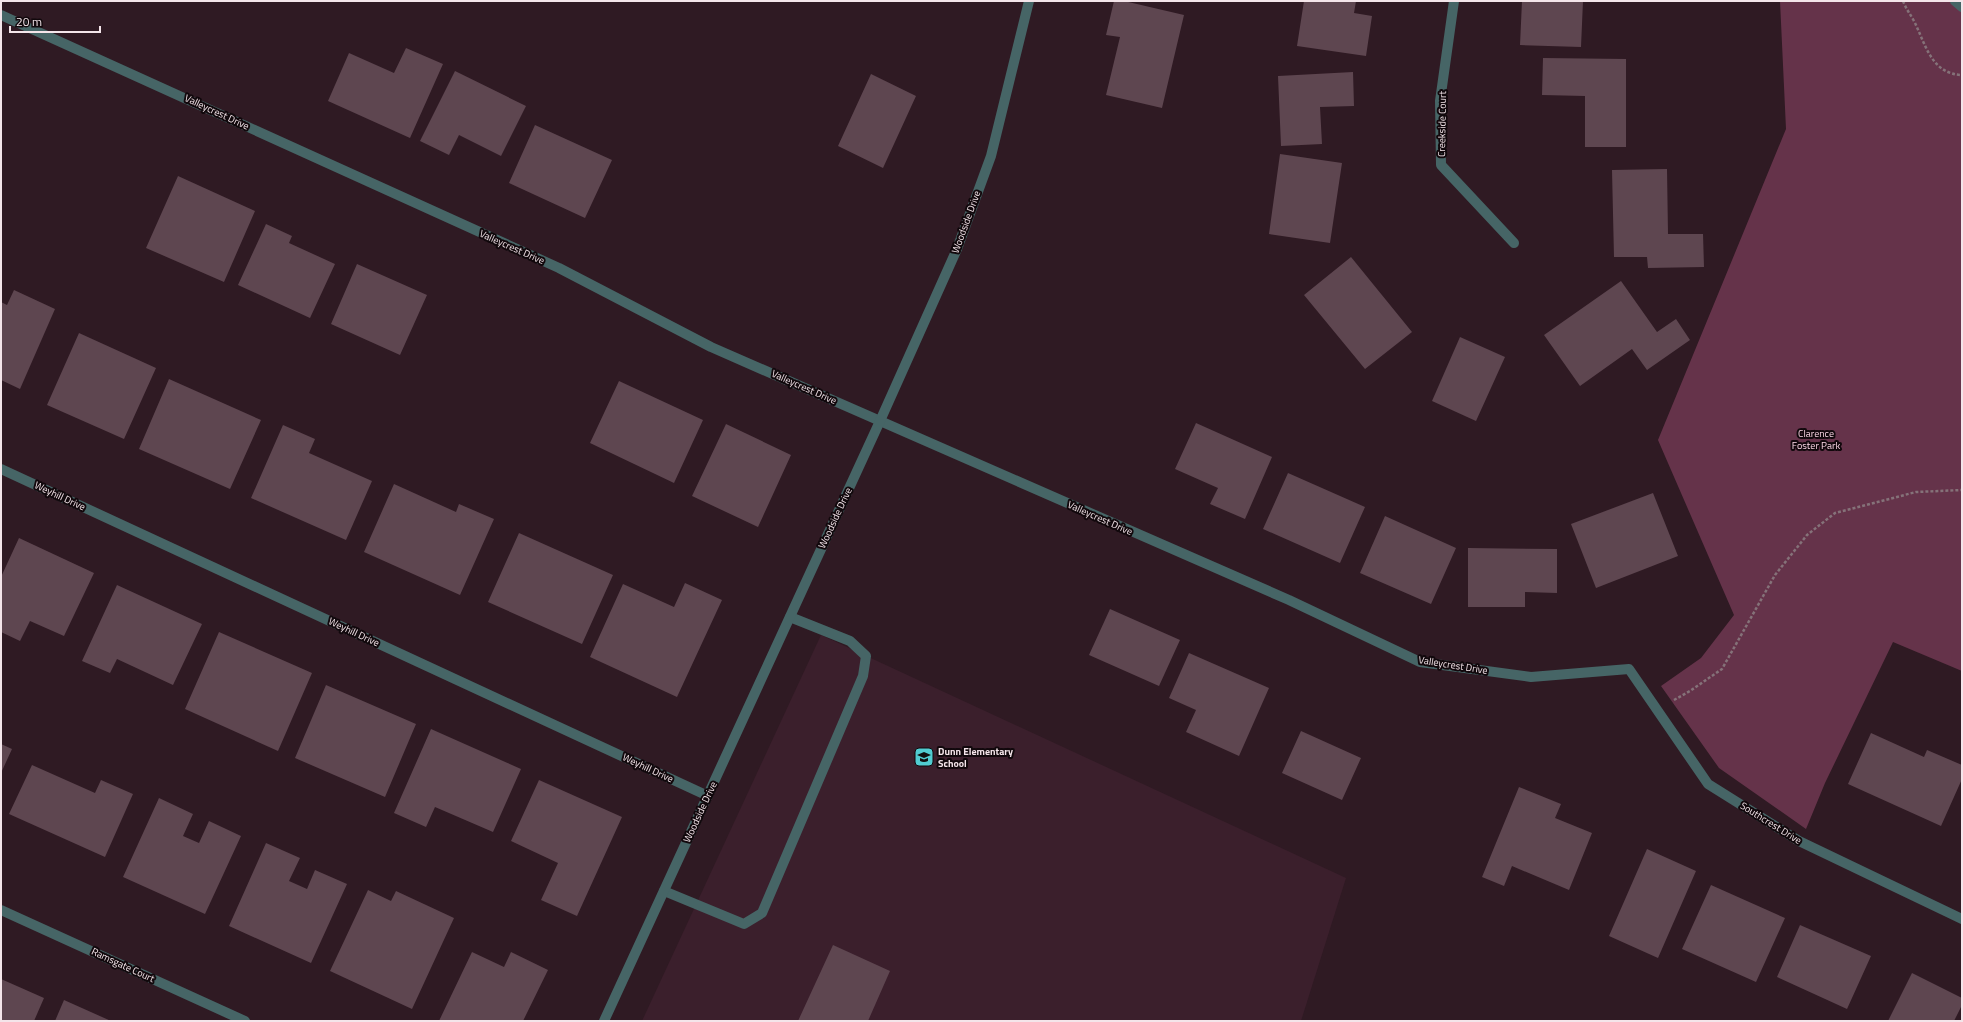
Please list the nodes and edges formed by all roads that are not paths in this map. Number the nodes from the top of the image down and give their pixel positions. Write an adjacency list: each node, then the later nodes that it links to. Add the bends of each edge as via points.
1 (1029, 1): 7 (street, Woodside Drive, via 991,156 957,249)
2 (1454, 1): 6 (street, Creekside Court, via 1440,101 1441,165)
3 (1955, 1): 4 (street)
4 (1962, 7)
5 (1, 14): 7 (street, Valleycrest Drive, via 559,268 711,346)
6 (1514, 243)
7 (880, 421): 9 (street, Woodside Drive); 10 (street, Valleycrest Drive, via 1289,600 1420,662 1531,677)
8 (1, 469): 11 (street, Weyhill Drive)
9 (790, 617): 11 (street, Woodside Drive); 12 (street, via 850,641 866,656 863,676 762,913 744,924)
10 (1629, 669): 14 (street, Southcrest Drive, via 1708,784 1799,841)
11 (708, 796): 12 (street, Woodside Drive)
12 (664, 891): 16 (street, Woodside Drive)
13 (1, 910): 15 (street, Ramsgate Court)
14 (1962, 919)
15 (245, 1021)
16 (604, 1021)

